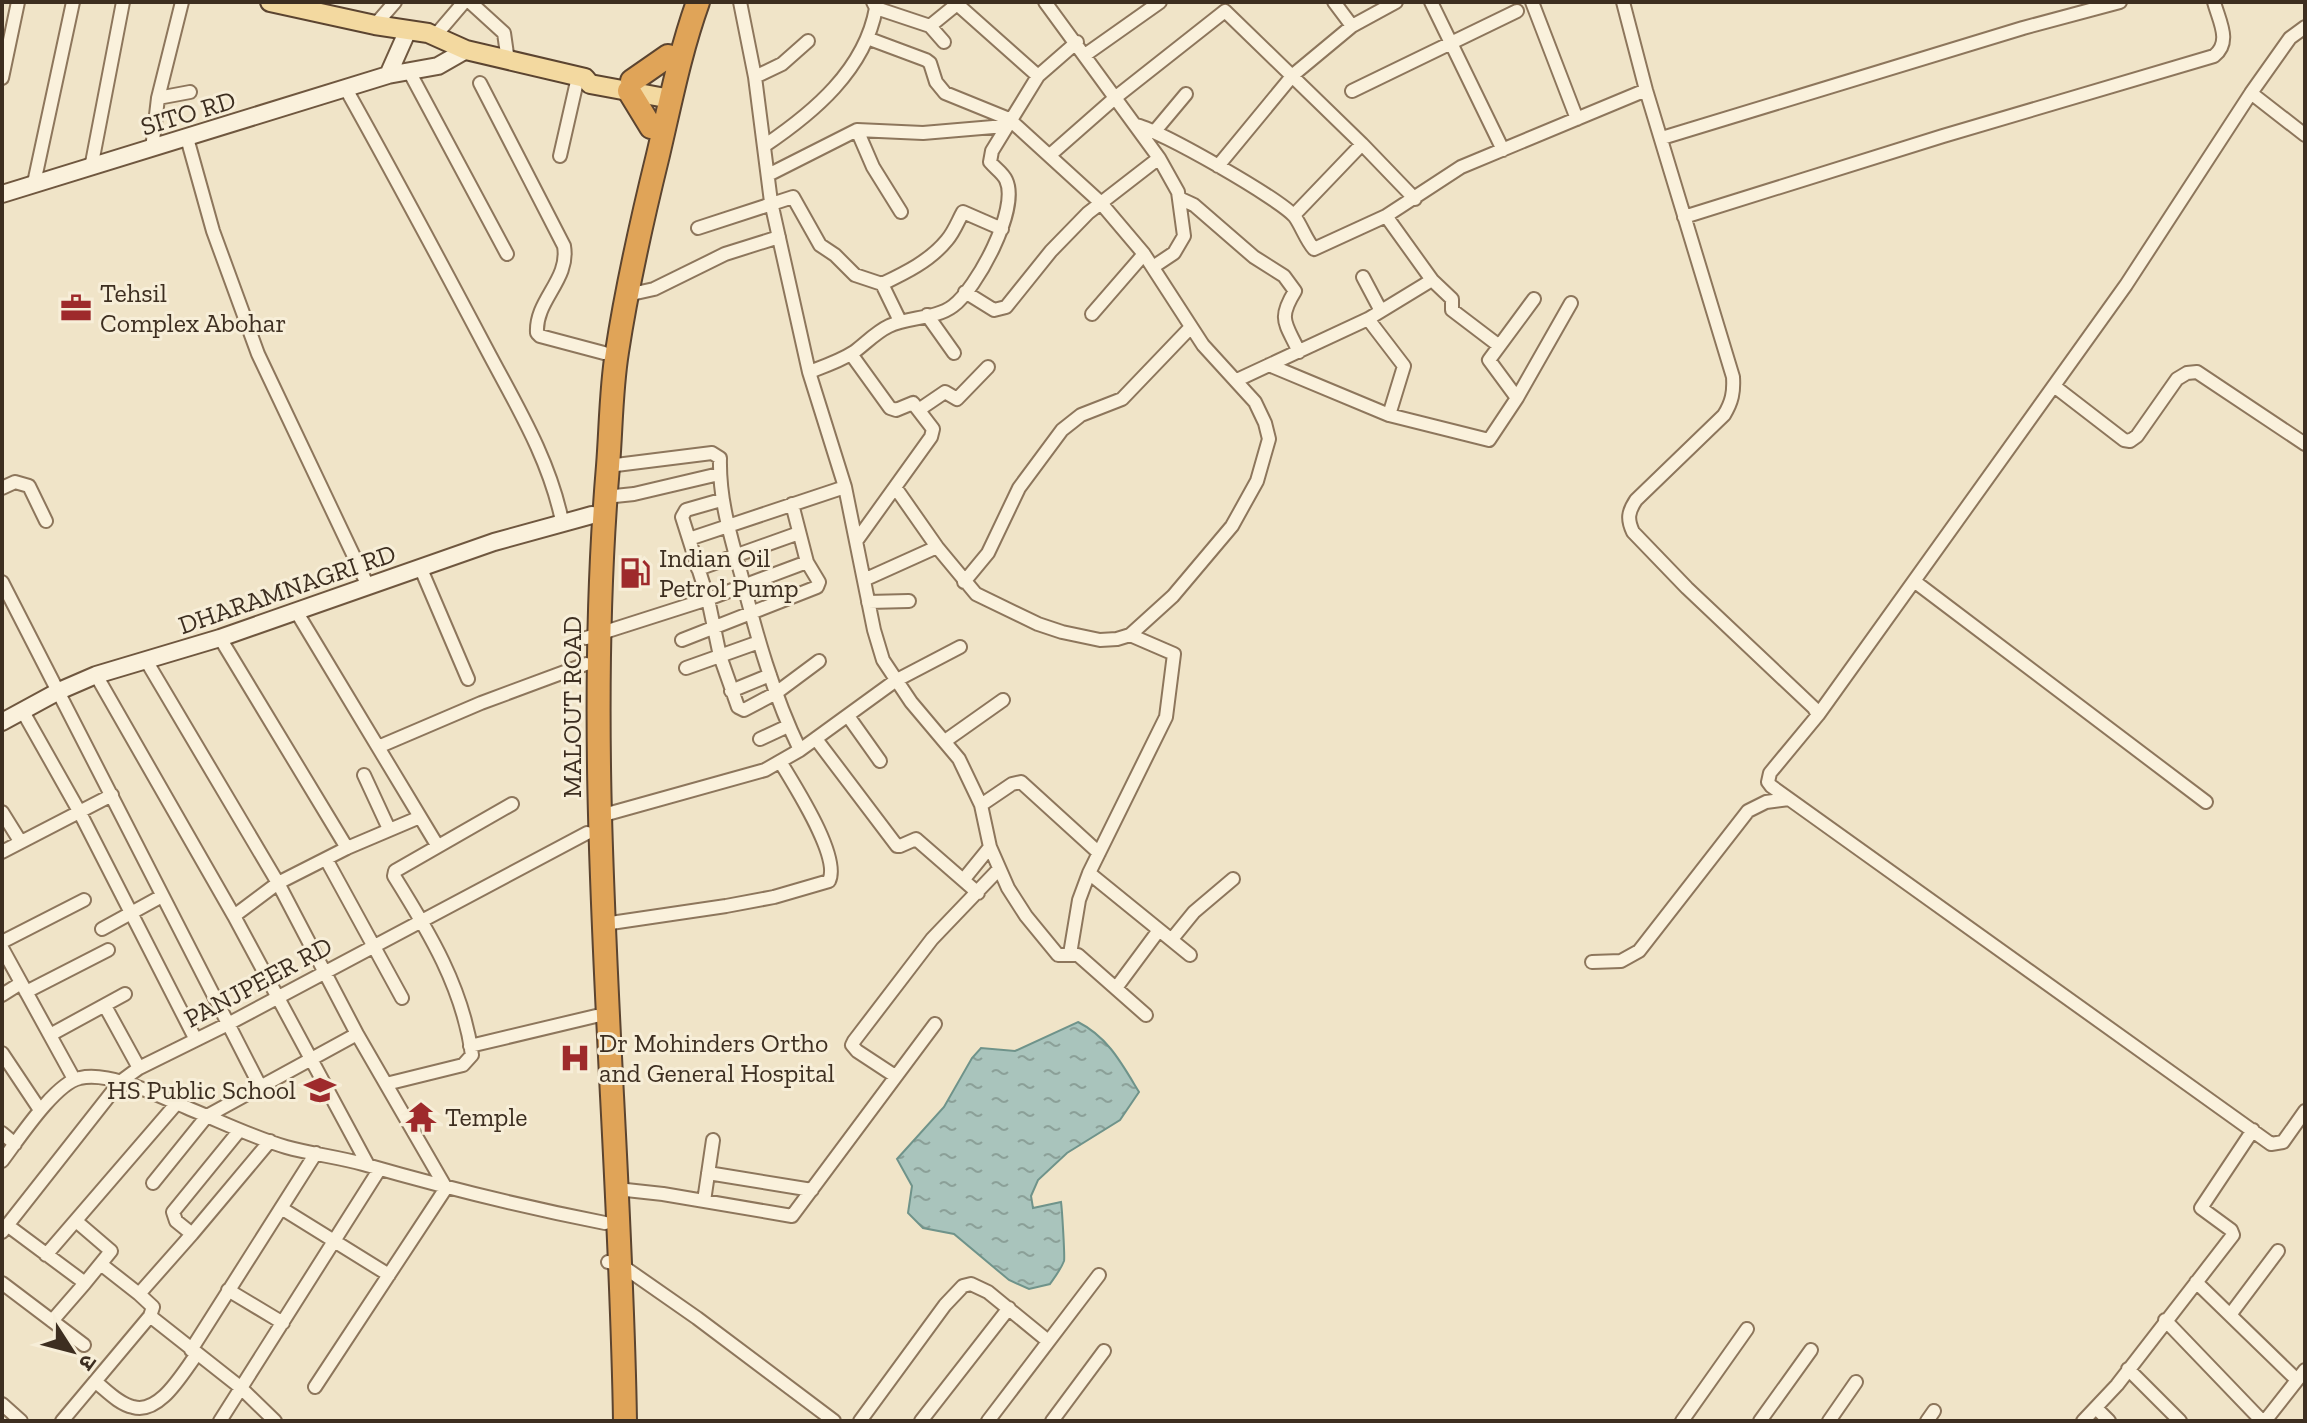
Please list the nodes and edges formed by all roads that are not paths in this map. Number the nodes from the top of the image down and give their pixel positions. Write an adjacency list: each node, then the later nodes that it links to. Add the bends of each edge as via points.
1 (18, 2): 45 (street)
2 (73, 2): 77 (street)
3 (123, 2): 75 (street)
4 (182, 2): 57 (street)
5 (270, 2): 21 (main road)
6 (395, 2): 25 (street)
7 (467, 2): 30 (street); 39 (street, via 504,33)
8 (685, 2): 38 (highway, MALOUT ROAD)
9 (698, 2): 53 (highway, MALOUT ROAD)
10 (740, 2): 44 (street)
11 (1045, 2): 34 (street)
12 (1160, 2): 23 (street)
13 (1334, 2): 27 (street)
14 (1396, 2): 27 (street)
15 (1431, 2): 35 (street)
16 (1532, 2): 58 (street)
17 (1623, 2): 50 (street)
18 (2120, 2): 66 (street)
19 (2214, 2): 87 (street, via 2225,42 2214,56)
20 (875, 5): 26 (street); 31 (street)
21 (319, 7): 25 (main road)
22 (1221, 7): 42 (street); 56 (street)
23 (1139, 8): 37 (street)
24 (1517, 11): 35 (street)
25 (375, 25): 29 (main road)
26 (930, 26): 33 (street); 43 (street, via 957,4)
27 (1352, 26): 42 (street)
28 (2305, 27): 54 (street, via 2290,38)
29 (408, 30): 30 (main road); 41 (street)
30 (435, 36): 36 (main road)
31 (867, 38): 59 (street, via 926,60 945,93); 68 (street, via 818,106)
32 (808, 41): 44 (street, via 782,64)
33 (944, 42)
34 (1077, 42): 37 (street); 43 (street)
35 (1451, 42): 51 (street); 70 (street)
36 (466, 50): 39 (main road); 40 (street, SITO RD, via 438,66)
37 (1085, 55): 56 (street)
38 (668, 56): 48 (highway); 53 (highway, MALOUT ROAD)
39 (508, 61): 46 (main road)
40 (410, 73): 41 (street, SITO RD); 91 (street)
41 (388, 75): 49 (street, SITO RD)
42 (1293, 75): 67 (street); 74 (street)
43 (1038, 76): 59 (street)
44 (755, 77): 68 (street)
45 (2, 78)
46 (581, 78): 48 (main road, via 590,84); 72 (street)
47 (480, 83): 109 (street, via 567,259 540,313 537,333)
48 (630, 86): 53 (main road); 61 (highway)
49 (346, 89): 65 (street, SITO RD); 130 (street, via 535,439)
50 (1646, 90): 58 (street); 66 (street)
51 (1352, 91)
52 (190, 92): 57 (street)
53 (666, 92): 61 (highway, MALOUT ROAD); 78 (highway, MALOUT ROAD)
54 (2251, 93): 64 (street); 116 (street)
55 (1186, 94): 63 (street)
56 (1116, 97): 60 (street); 71 (street)
57 (158, 98): 69 (street)
58 (1577, 119): 70 (street)
59 (1007, 123): 62 (street, via 923,133); 71 (street); 89 (street, via 989,157 1008,186)
60 (1135, 125): 63 (street); 73 (street)
61 (651, 127): 78 (highway, MALOUT ROAD)
62 (857, 130): 76 (street); 84 (street)
63 (1155, 131): 74 (street)
64 (2305, 135)
65 (187, 138): 69 (street, SITO RD); 144 (street, via 213,231 258,354)
66 (1662, 138): 87 (street)
67 (1362, 144): 81 (street); 85 (street)
68 (764, 146): 76 (street)
69 (152, 149): 75 (street, SITO RD)
70 (1503, 150): 81 (street, via 1449,173)
71 (1050, 155): 83 (street)
72 (560, 156)
73 (1159, 158): 80 (street); 83 (street)
74 (1218, 166): 85 (street)
75 (91, 168): 77 (street, SITO RD)
76 (768, 175): 82 (street)
77 (34, 183): 79 (street, SITO RD)
78 (645, 184): 98 (highway, MALOUT ROAD); 109 (highway, MALOUT ROAD)
79 (2, 194)
80 (1181, 199): 93 (street, via 1184,236 1174,253); 108 (street, via 1287,278 1295,291 1283,318)
81 (1415, 199): 86 (street)
82 (771, 202): 88 (street); 90 (street); 96 (street, via 796,198 820,245 855,275)
83 (1100, 202): 92 (street); 97 (street, via 1006,307 994,310)
84 (901, 212)
85 (1294, 215): 86 (street, via 1313,249)
86 (1386, 216): 95 (street)
87 (1684, 217): 172 (street, via 1734,391 1724,415 1636,500 1629,523 1653,554)
88 (698, 228)
89 (1002, 229): 96 (street, via 963,212 938,250); 97 (street)
90 (779, 237): 98 (street, via 725,254 654,289); 114 (street)
91 (507, 254)
92 (1144, 254): 93 (street); 102 (street)
93 (1153, 267): 106 (street)
94 (1363, 277): 101 (street)
95 (1432, 280): 101 (street); 107 (street, via 1452,299 1452,310)
96 (882, 284): 105 (street)
97 (965, 292): 103 (street, via 953,306)
98 (627, 295): 121 (highway, MALOUT ROAD)
99 (1534, 299): 107 (street)
100 (1571, 303): 117 (street)
101 (1381, 311): 104 (street)
102 (1092, 314)
103 (927, 315): 105 (street); 110 (street)
104 (1368, 319): 108 (street); 119 (street, via 1404,366)
105 (900, 321): 111 (street)
106 (1190, 328): 115 (street); 143 (street, via 1122,399 1081,415 1062,430 1019,488 988,553)
107 (1498, 345): 117 (street, via 1489,362)
108 (1299, 352): 112 (street)
109 (604, 353): 128 (highway, MALOUT ROAD)
110 (954, 353)
111 (851, 354): 114 (street); 118 (street, via 890,408 913,403)
112 (1269, 365): 115 (street); 119 (street)
113 (988, 367): 118 (street, via 957,399 945,392)
114 (809, 372): 123 (street)
115 (1237, 380): 152 (street, via 1255,402 1269,439 1257,481 1232,526 1195,571)
116 (2054, 386): 120 (street, via 2130,441 2177,379 2197,372); 141 (street)
117 (1517, 398): 119 (street, via 1489,440)
118 (920, 409): 124 (street, via 933,433)
119 (1389, 415)
120 (2305, 444)
121 (608, 466): 122 (street, via 712,453 720,458); 128 (highway, MALOUT ROAD)
122 (719, 474): 126 (street); 128 (street)
123 (845, 487): 127 (street); 134 (street)
124 (895, 487): 134 (street); 135 (street)
125 (2, 488): 129 (street, via 15,482 29,486)
126 (721, 500): 131 (street); 133 (street, via 683,513)
127 (792, 504): 131 (street); 132 (street)
128 (598, 506): 130 (street, DHARAMNAGRI RD); 153 (highway, MALOUT ROAD)
129 (46, 521)
130 (562, 521): 138 (street, DHARAMNAGRI RD)
131 (727, 526): 133 (street); 136 (street)
132 (799, 533): 136 (street); 137 (street)
133 (689, 539): 139 (street)
134 (857, 540): 140 (street)
135 (937, 547): 140 (street); 143 (street)
136 (736, 554): 139 (street); 145 (street)
137 (807, 562): 145 (street); 150 (street, via 817,587)
138 (421, 569): 144 (street, DHARAMNAGRI RD); 165 (street)
139 (698, 569): 146 (street)
140 (866, 579): 148 (street)
141 (1914, 581): 172 (street); 185 (street)
142 (2, 582): 167 (street)
143 (964, 582): 152 (street, via 976,594 1062,632 1100,640)
144 (368, 586): 149 (street, DHARAMNAGRI RD)
145 (744, 586): 146 (street); 150 (street)
146 (708, 599): 151 (street); 153 (street)
147 (909, 601): 148 (street)
148 (868, 602): 166 (street, via 883,660)
149 (296, 611): 154 (street, DHARAMNAGRI RD); 178 (street)
150 (751, 615): 151 (street); 156 (street)
151 (715, 628): 155 (street); 158 (street)
152 (1130, 635): 198 (street, via 1174,654 1166,717)
153 (592, 636): 161 (highway, MALOUT ROAD); 191 (highway, MALOUT ROAD)
154 (220, 638): 160 (street, DHARAMNAGRI RD); 196 (street)
155 (682, 640)
156 (759, 642): 158 (street); 164 (street)
157 (960, 647): 166 (street, PANJPEER RD)
158 (720, 656): 162 (street); 168 (street)
159 (819, 661): 169 (street)
160 (147, 662): 163 (street, DHARAMNAGRI RD); 204 (street)
161 (586, 664): 178 (street); 191 (highway, MALOUT ROAD)
162 (686, 668)
163 (96, 675): 167 (street, DHARAMNAGRI RD); 209 (street)
164 (770, 675): 168 (street); 169 (street)
165 (468, 679)
166 (895, 681): 173 (street, PANJPEER RD); 177 (street)
167 (59, 691): 171 (street, DHARAMNAGRI RD); 183 (street)
168 (731, 691): 169 (street, via 744,710)
169 (776, 693): 174 (street)
170 (1003, 700): 177 (street)
171 (8, 715): 188 (street)
172 (1818, 715): 184 (street, via 1768,777 1771,786)
173 (848, 716): 176 (street, PANJPEER RD); 180 (street)
174 (788, 726): 175 (street); 179 (street)
175 (760, 739)
176 (816, 739): 179 (street, PANJPEER RD); 202 (street, via 897,846 916,839)
177 (945, 741): 187 (street)
178 (378, 747): 190 (street)
179 (800, 750): 181 (street, PANJPEER RD)
180 (880, 761)
181 (781, 763): 191 (street, PANJPEER RD); 211 (street, via 818,828 832,872 829,881 774,897)
182 (364, 775): 192 (street)
183 (112, 795): 188 (street); 206 (street)
184 (1789, 799): 220 (street, via 1748,811 1639,951 1621,961); 249 (street)
185 (2206, 802)
186 (512, 804): 194 (street)
187 (981, 805): 195 (street); 198 (street, via 1021,782)
188 (79, 811): 193 (street); 208 (street)
189 (2, 812): 193 (street)
190 (420, 817): 192 (street); 194 (street)
191 (593, 825): 210 (street, PANJPEER RD); 211 (highway, MALOUT ROAD); 230 (highway, MALOUT ROAD)
192 (389, 829): 196 (street)
193 (20, 841): 197 (street)
194 (437, 845): 210 (street, via 395,871)
195 (990, 847): 200 (street); 202 (street)
196 (347, 848): 199 (street)
197 (2, 852)
198 (1099, 853): 201 (street)
199 (326, 859): 204 (street); 216 (street)
200 (999, 869): 205 (street); 218 (street, via 1041,936 1058,955)
201 (1089, 873): 213 (street); 218 (street)
202 (964, 879): 205 (street)
203 (1233, 879): 214 (street)
204 (278, 883): 209 (street); 221 (street)
205 (978, 893): 240 (street, via 932,939 852,1045)
206 (162, 896): 208 (street); 231 (street)
207 (84, 900): 215 (street)
208 (132, 913): 212 (street); 235 (street)
209 (234, 916): 226 (street)
210 (422, 920): 216 (street, PANJPEER RD); 236 (street, via 448,971)
211 (604, 924): 261 (highway, MALOUT ROAD)
212 (102, 929)
213 (1159, 930): 214 (street); 223 (street)
214 (1172, 939): 219 (street)
215 (2, 945): 222 (street)
216 (374, 947): 221 (street, PANJPEER RD); 227 (street)
217 (108, 950): 222 (street)
218 (1070, 954): 223 (street)
219 (1190, 955)
220 (1592, 962)
221 (324, 973): 226 (street, PANJPEER RD); 233 (street)
222 (23, 988): 225 (street); 234 (street)
223 (1116, 988): 229 (street)
224 (125, 994): 228 (street)
225 (2, 995)
226 (279, 997): 231 (street, PANJPEER RD); 238 (street)
227 (402, 998)
228 (105, 1006): 234 (street); 239 (street)
229 (1146, 1015)
230 (596, 1016): 236 (street); 266 (highway, MALOUT ROAD)
231 (228, 1024): 235 (street, PANJPEER RD); 244 (street)
232 (935, 1024): 240 (street)
233 (357, 1034): 238 (street); 243 (street)
234 (50, 1035): 241 (street)
235 (196, 1040): 239 (street, PANJPEER RD)
236 (470, 1046): 243 (street, via 472,1055 463,1065)
237 (2, 1053): 246 (street)
238 (310, 1059): 244 (street); 257 (street)
239 (139, 1068): 242 (street, PANJPEER RD)
240 (895, 1076): 262 (street)
241 (74, 1079): 242 (street); 246 (street)
242 (120, 1082): 245 (street); 267 (street, PANJPEER RD)
243 (386, 1084): 260 (street)
244 (260, 1086): 248 (street)
245 (177, 1103): 248 (street); 265 (street)
246 (40, 1110): 254 (street)
247 (2305, 1111): 249 (street, via 2280,1144 2271,1144)
248 (207, 1116): 250 (street); 259 (street)
249 (2253, 1130): 276 (street, via 2201,1208 2233,1233)
250 (239, 1131): 253 (street); 268 (street, via 173,1212)
251 (2, 1133): 254 (street)
252 (713, 1140): 258 (street)
253 (270, 1141): 255 (street); 268 (street)
254 (15, 1144): 256 (street)
255 (316, 1153): 257 (street); 264 (street)
256 (2, 1161)
257 (373, 1168): 260 (street); 269 (street)
258 (708, 1173): 262 (street); 263 (street)
259 (153, 1183)
260 (446, 1188): 266 (street); 274 (street)
261 (617, 1189): 263 (street); 272 (highway, MALOUT ROAD)
262 (812, 1190): 263 (street, via 786,1217)
263 (704, 1201)
264 (281, 1208): 269 (street); 279 (street)
265 (76, 1221): 271 (street); 273 (street, via 111,1251)
266 (605, 1223): 272 (highway, MALOUT ROAD)
267 (5, 1229): 271 (street)
268 (192, 1234): 280 (street)
269 (335, 1241): 274 (street); 286 (street)
270 (2278, 1251): 282 (street)
271 (46, 1255): 278 (street)
272 (615, 1263): 306 (highway, MALOUT ROAD); 307 (highway, MALOUT ROAD); 308 (street)
273 (102, 1265): 278 (street); 280 (street)
274 (389, 1275): 298 (street)
275 (1099, 1275): 288 (street)
276 (2196, 1282): 282 (street); 284 (street)
277 (2, 1283): 285 (street)
278 (85, 1283): 285 (street)
279 (228, 1290): 286 (street); 292 (street)
280 (139, 1294): 283 (street, via 153,1307)
281 (1009, 1308): 288 (street); 309 (street, via 979,1286 963,1286); 310 (street)
282 (2230, 1315): 294 (street)
283 (150, 1316): 292 (street); 296 (street)
284 (2165, 1320): 293 (street); 318 (street)
285 (52, 1321): 289 (street)
286 (283, 1323): 297 (street)
287 (1747, 1329): 313 (street)
288 (1048, 1341): 311 (street)
289 (84, 1345)
290 (1811, 1350): 314 (street)
291 (1104, 1351): 312 (street)
292 (194, 1352): 296 (street, via 166,1393 148,1407 130,1407); 297 (street)
293 (2128, 1369): 300 (street); 317 (street)
294 (2301, 1375): 318 (street)
295 (1856, 1382): 301 (street)
296 (97, 1383): 303 (street)
297 (240, 1387): 304 (street); 305 (street)
298 (315, 1387)
299 (2, 1404): 302 (street)
300 (2096, 1408): 315 (street); 316 (street)
301 (1832, 1420)
302 (21, 1421)
303 (62, 1421)
304 (220, 1421)
305 (275, 1421)
306 (612, 1421)
307 (625, 1421)
308 (834, 1421)
309 (860, 1421)
310 (921, 1421)
311 (988, 1421)
312 (1052, 1421)
313 (1682, 1421)
314 (1760, 1421)
315 (2083, 1421)
316 (2109, 1421)
317 (2180, 1421)
318 (2264, 1421)

